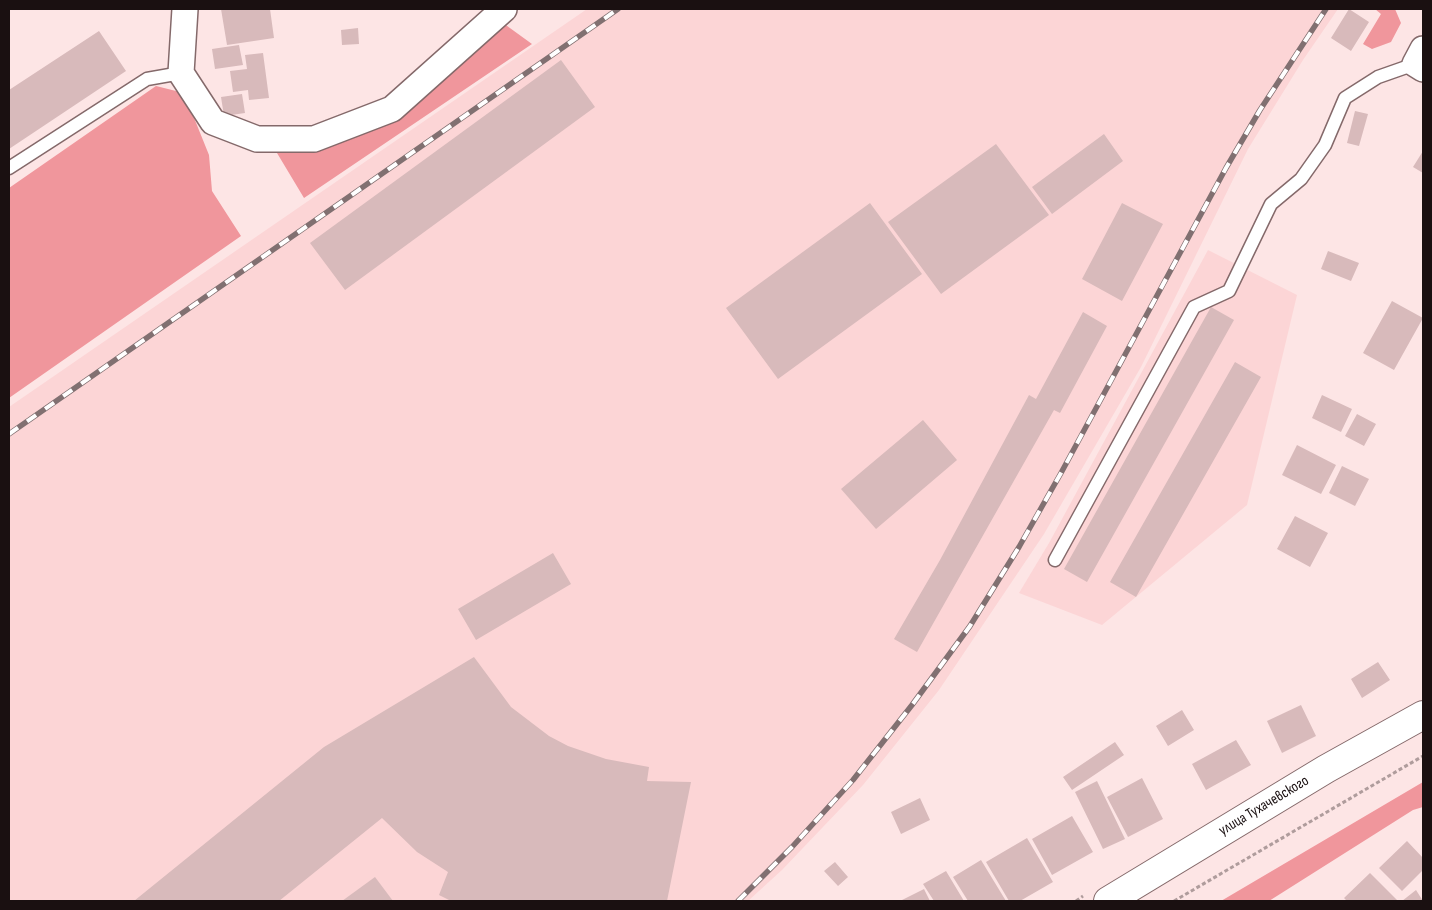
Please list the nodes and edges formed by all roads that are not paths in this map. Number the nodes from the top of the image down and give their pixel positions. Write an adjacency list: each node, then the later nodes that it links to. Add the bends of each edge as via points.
1 (185, 9): 4 (street)
2 (503, 10): 4 (street, via 392,110 314,139 257,138 214,122)
3 (1421, 61): 6 (lane, via 1378,77 1345,98 1325,145 1300,179 1271,204 1229,291 1194,307)
4 (181, 73): 5 (lane, via 147,79)
5 (9, 168)
6 (1055, 560)
7 (1423, 716): 8 (main road, улица Тухачевского, via 1326,769)
8 (1108, 901)

